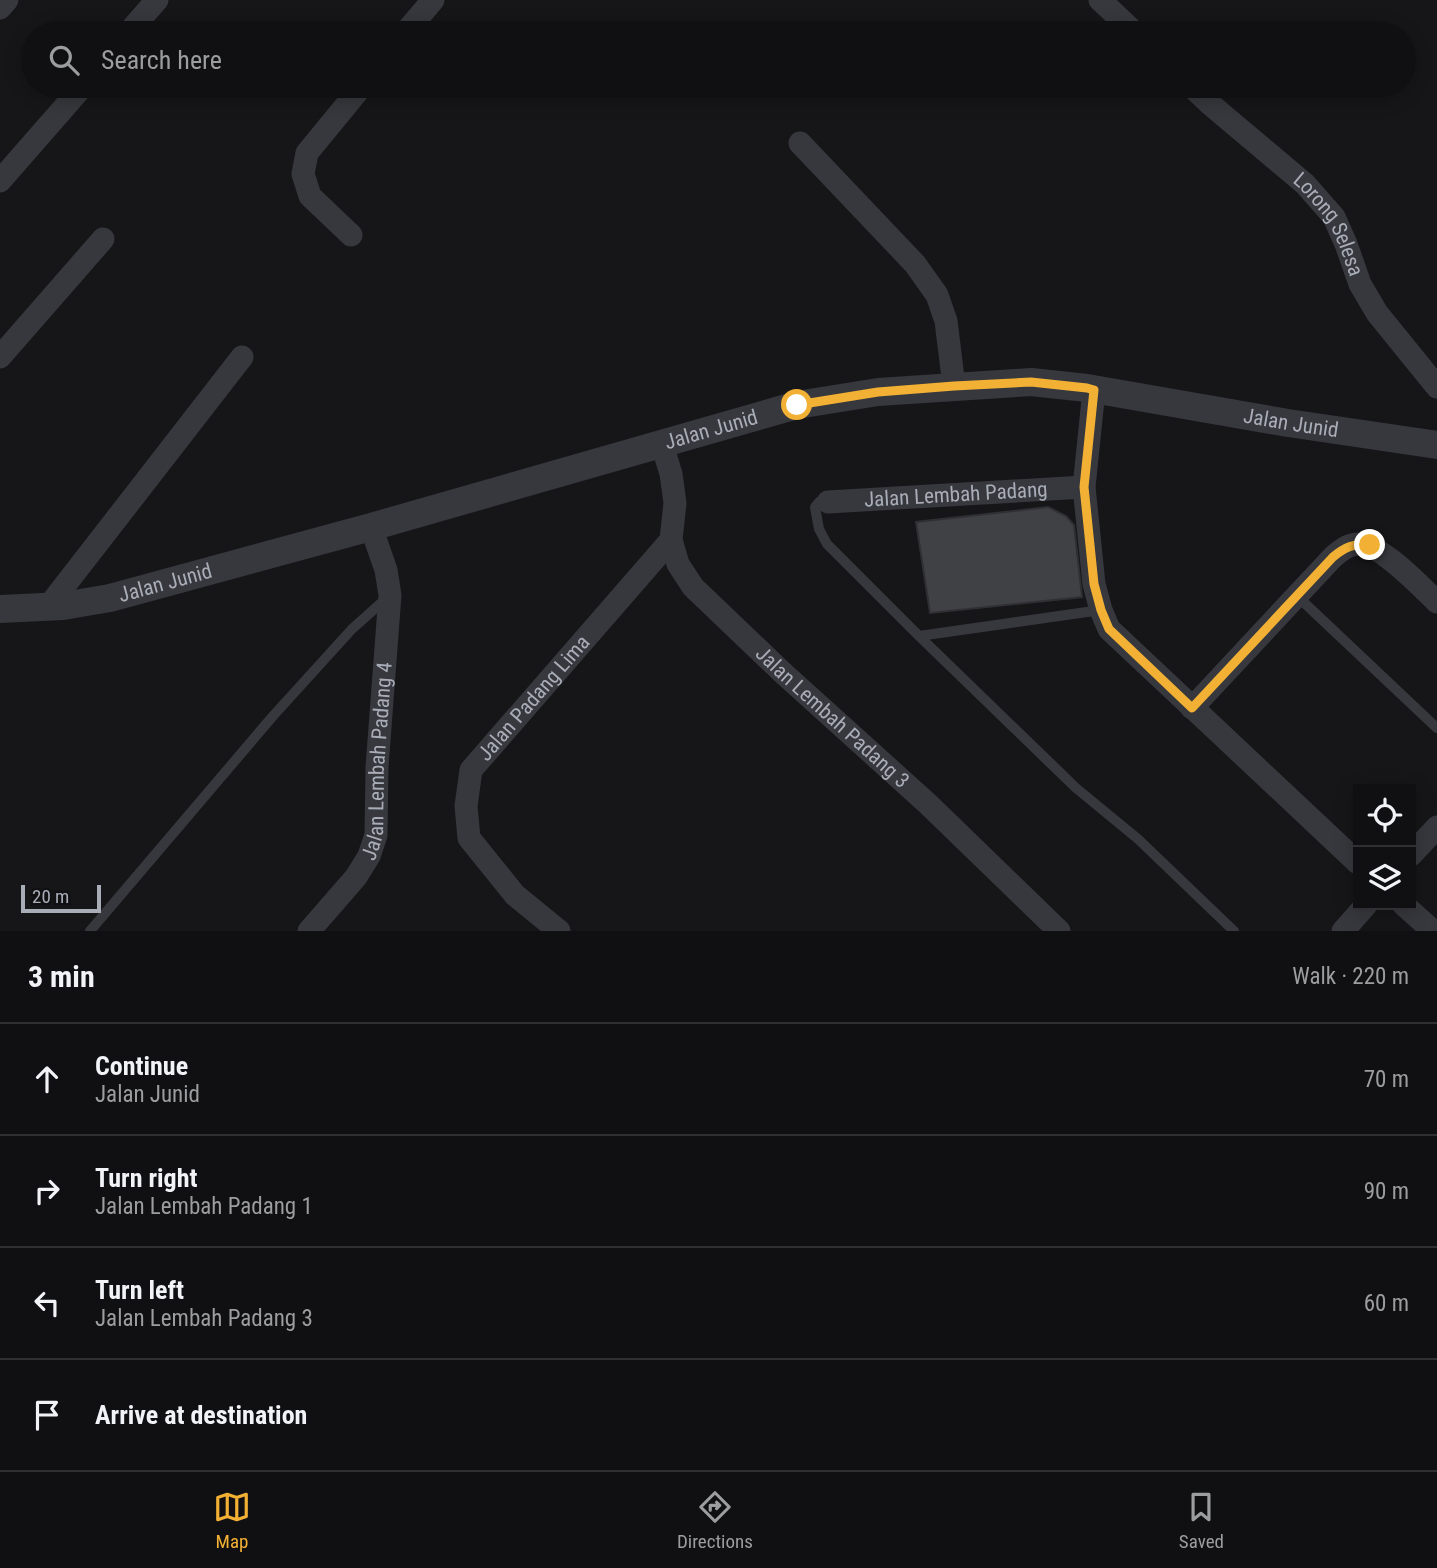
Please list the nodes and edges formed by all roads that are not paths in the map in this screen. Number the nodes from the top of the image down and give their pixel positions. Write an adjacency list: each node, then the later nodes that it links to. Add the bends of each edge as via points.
1 (7, 0): 5 (street)
2 (157, 0): 6 (street)
3 (433, 0): 7 (street)
4 (1100, 0): 8 (street)
5 (0, 8)
6 (139, 21)
7 (415, 21)
8 (1122, 21)
9 (73, 98): 13 (street)
10 (352, 98): 14 (street, via 307,153 303,174 310,196)
11 (1204, 98): 19 (street, Lorong Selesa, via 1305,184 1334,218 1360,284 1377,313)
12 (800, 143): 18 (street, via 915,264 937,295 946,321)
13 (0, 181)
14 (351, 235)
15 (103, 239): 16 (street)
16 (0, 357)
17 (242, 357): 30 (street)
18 (954, 386): 20 (street, Jalan Junid, via 1031,382); 22 (street, Jalan Junid, via 797,405)
19 (1437, 387)
20 (1094, 390): 21 (street, Jalan Junid); 23 (street)
21 (1437, 445)
22 (666, 457): 25 (street, Jalan Junid); 26 (street, Jalan Lembah Padang 3, via 675,503)
23 (1084, 487): 24 (street, Jalan Lembah Padang); 32 (street)
24 (828, 502): 33 (lane, via 815,507 827,544)
25 (373, 534): 27 (street, Jalan Lembah Padang 4); 30 (street, Jalan Junid, via 110,598)
26 (671, 540): 43 (street, Jalan Padang Lima, via 471,770 469,838 515,895); 44 (street, Jalan Lembah Padang 3, via 678,564 693,587)
27 (390, 595): 41 (lane, via 352,629 273,716); 42 (street, Jalan Lembah Padang 4, via 376,835 356,877)
28 (1297, 596): 29 (street, via 1338,552 1359,544 1370,545 1386,556); 34 (street); 35 (lane)
29 (1437, 602)
30 (48, 607): 31 (street, Jalan Junid)
31 (0, 609)
32 (1101, 610): 33 (lane); 34 (street, via 1109,629)
33 (919, 636): 45 (lane, via 1076,788 1138,839)
34 (1192, 708): 38 (street)
35 (1437, 728)
36 (1437, 827): 37 (street)
37 (1416, 850)
38 (1353, 858)
39 (1362, 910): 46 (street)
40 (1410, 910): 47 (street)
41 (90, 931)
42 (309, 931)
43 (559, 931)
44 (1059, 931)
45 (1234, 931)
46 (1343, 931)
47 (1433, 931)

